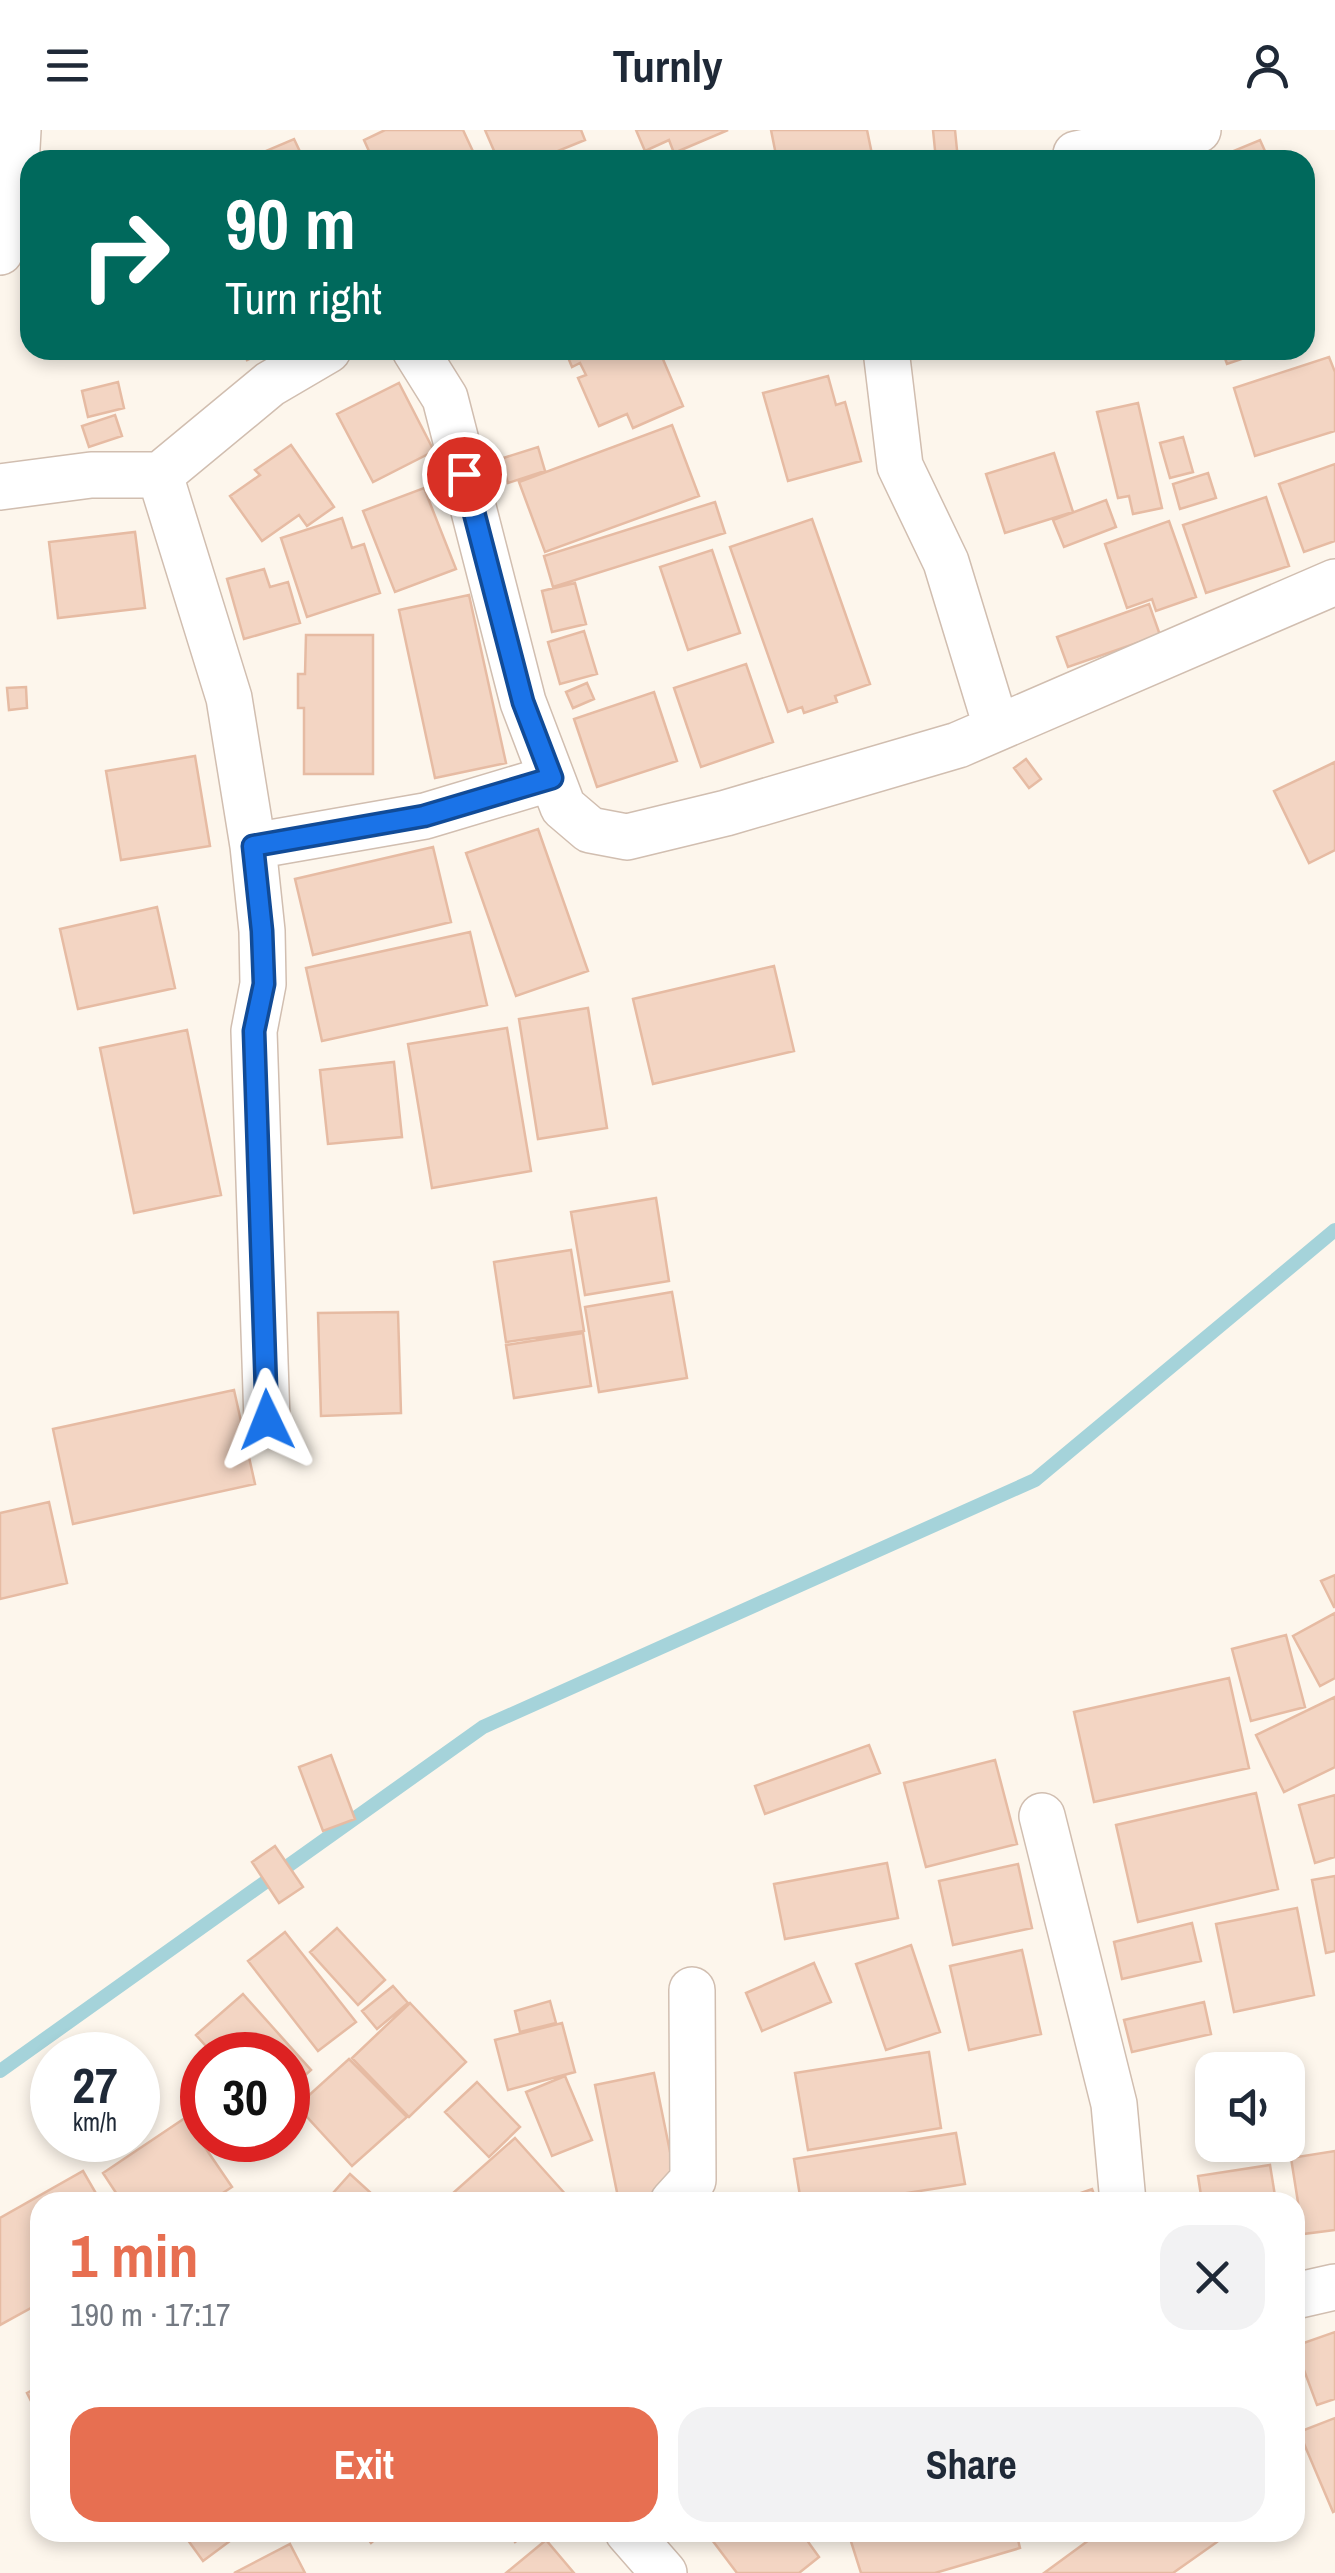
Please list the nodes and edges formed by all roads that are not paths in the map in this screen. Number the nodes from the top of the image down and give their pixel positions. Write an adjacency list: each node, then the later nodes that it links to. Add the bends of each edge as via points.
1 (54, 130): 3 (street)
2 (1198, 130): 4 (street)
3 (17, 148): 5 (street)
4 (1078, 148)
5 (0, 252)
6 (311, 360): 9 (street, via 270,384)
7 (421, 360): 13 (street, via 445,398 523,702)
8 (887, 360): 12 (street, via 900,466 946,562)
9 (160, 475): 10 (street, via 91,474); 14 (street, via 230,698)
10 (0, 487)
11 (1335, 582): 12 (street)
12 (996, 726): 13 (street, via 958,744 627,838 590,830 563,807)
13 (552, 778): 14 (street, via 424,816)
14 (253, 846): 15 (street, via 264,984 254,1031)
15 (267, 1420)
16 (1042, 1816): 19 (street, via 1114,2104)
17 (692, 1990): 18 (street, via 693,2180)
18 (682, 2192)
19 (1122, 2192)
20 (1335, 2287): 21 (street)
21 (1305, 2294)
22 (637, 2542): 23 (street)
23 (664, 2573)

